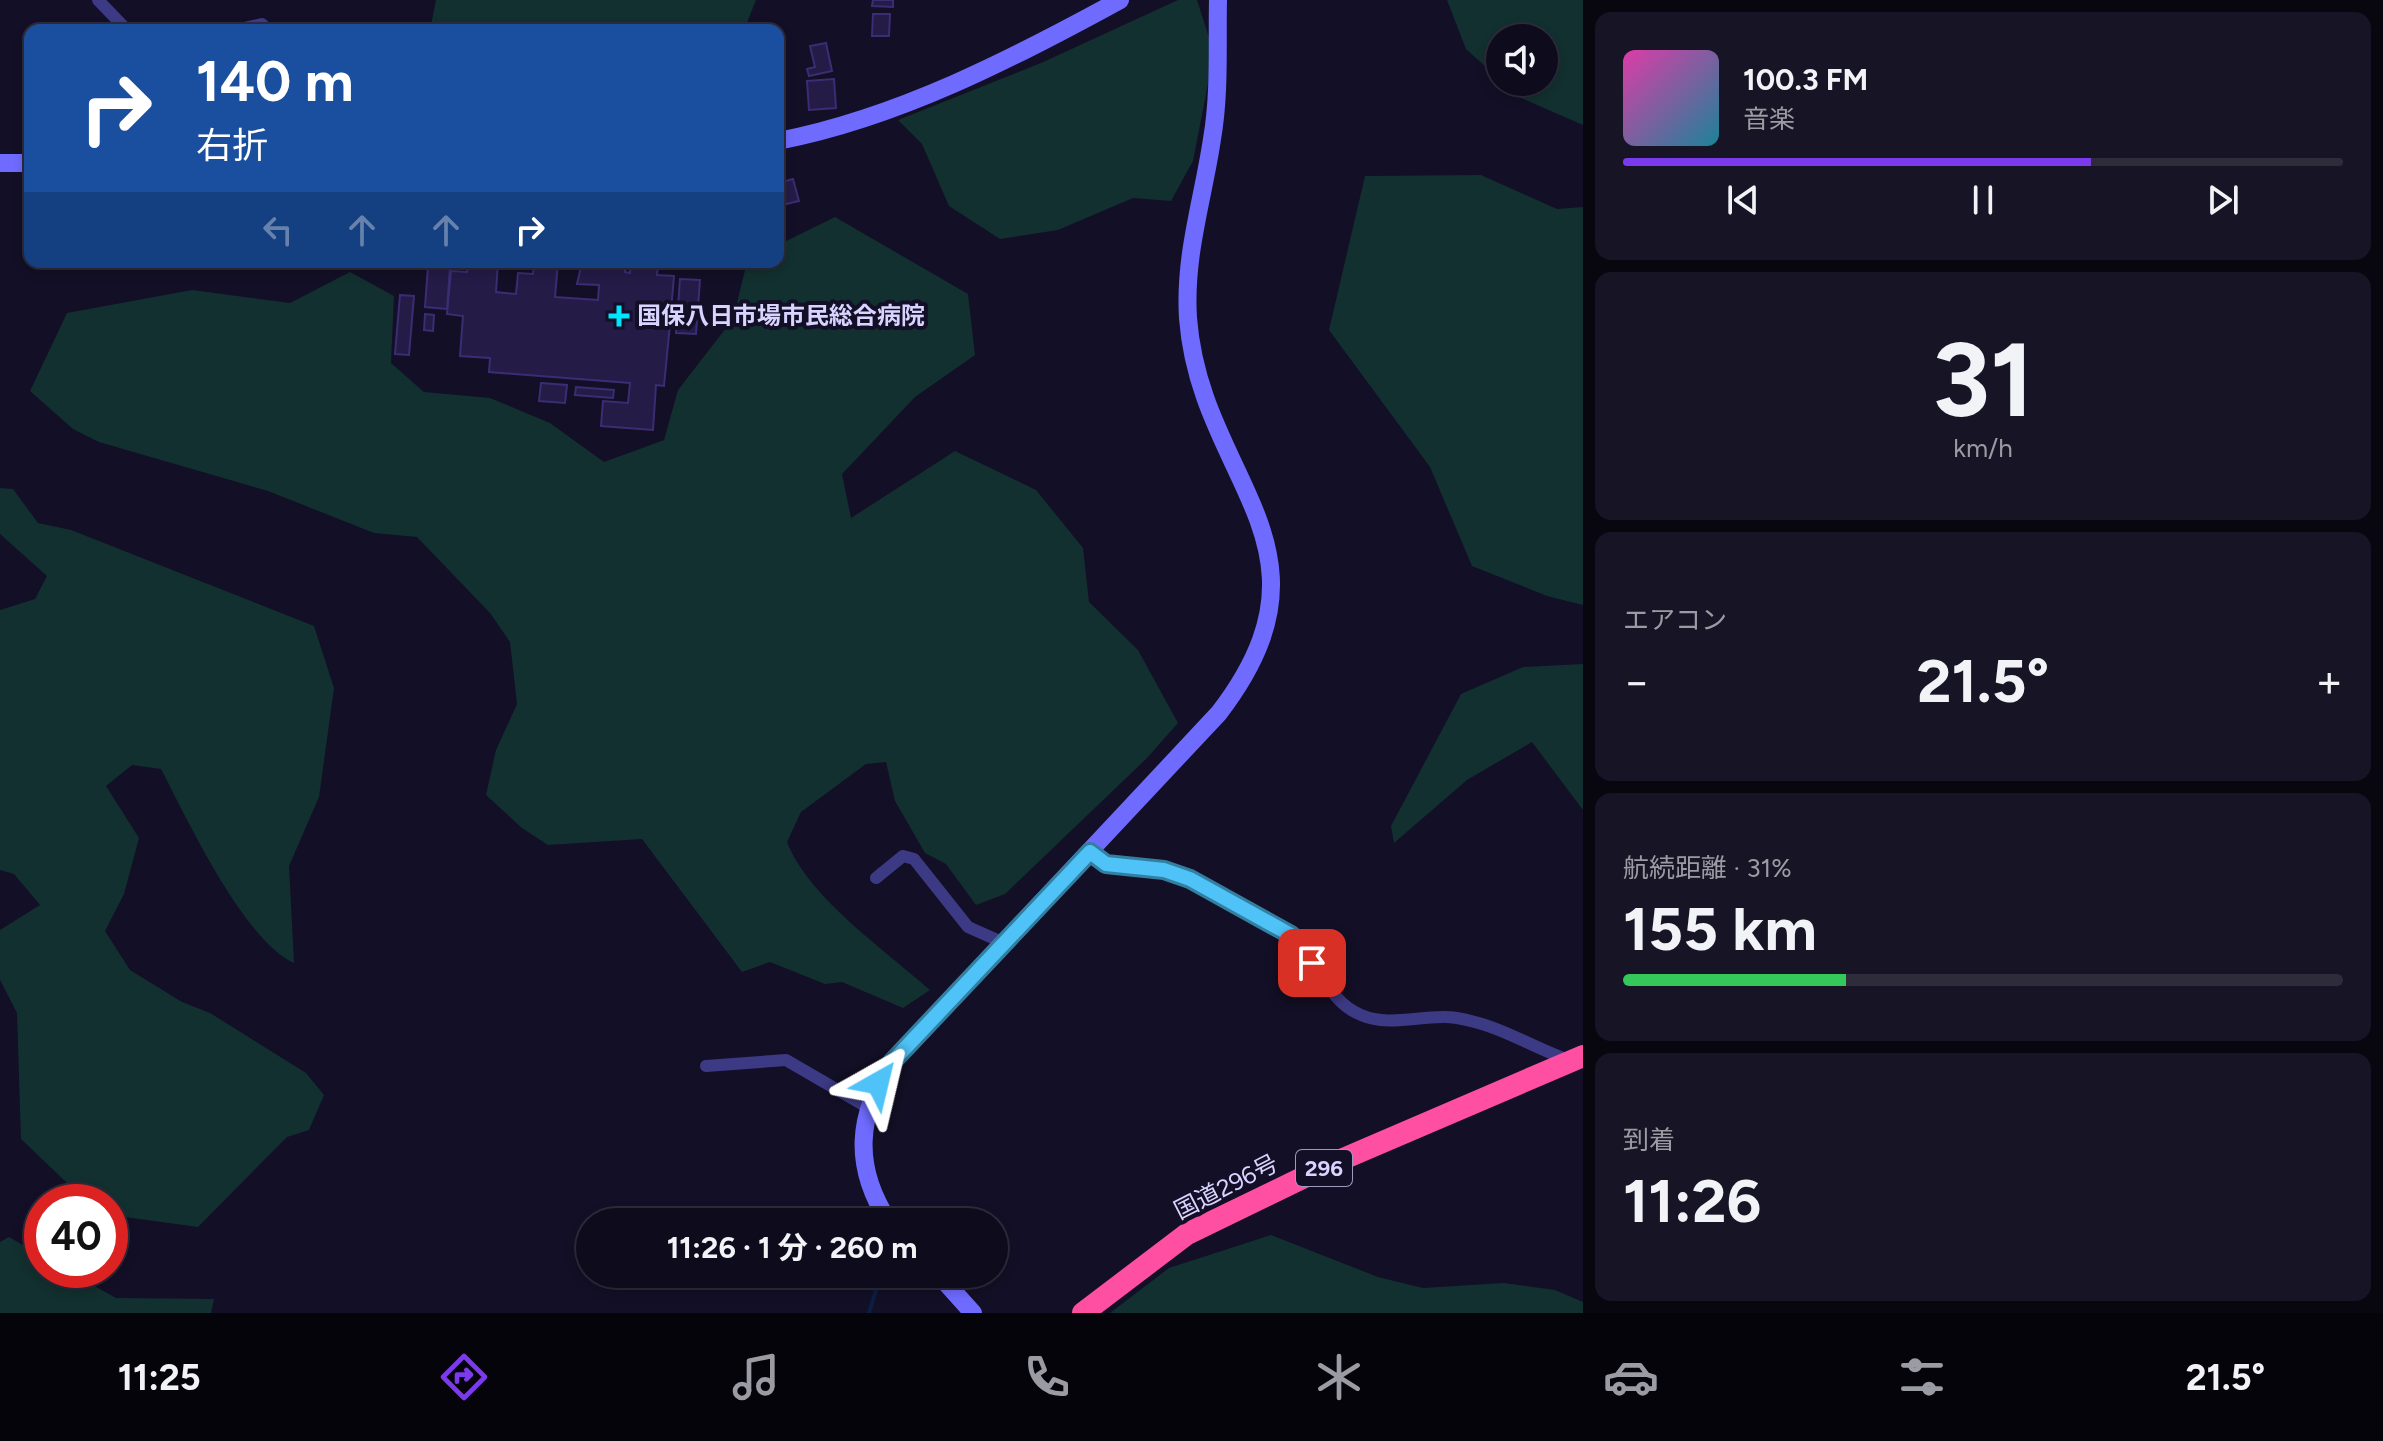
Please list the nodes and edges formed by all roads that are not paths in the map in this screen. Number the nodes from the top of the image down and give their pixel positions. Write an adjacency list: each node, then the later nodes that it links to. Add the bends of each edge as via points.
1 (98, 0): 4 (street)
2 (1120, 0): 5 (street, via 931,91)
3 (1218, 0): 8 (street, via 1217,99 1193,227 1188,321 1210,416 1266,541 1272,600 1257,656 1241,683)
4 (121, 24)
5 (784, 139)
6 (0, 163): 7 (street)
7 (24, 163)
8 (1090, 852): 10 (street); 11 (street, via 1106,864 1164,870 1190,879 1291,935 1325,985 1360,1015 1384,1021 1454,1018 1492,1026)
9 (876, 878): 10 (street, via 903,856 914,859 968,927)
10 (1004, 943): 13 (street, via 893,1061)
11 (1577, 1058): 17 (highway, 国道296号 / 296, via 1187,1234)
12 (706, 1066): 13 (street, via 786,1060)
13 (867, 1107): 14 (street, via 866,1170)
14 (883, 1208)
15 (951, 1288): 16 (street)
16 (973, 1313)
17 (1083, 1313)

